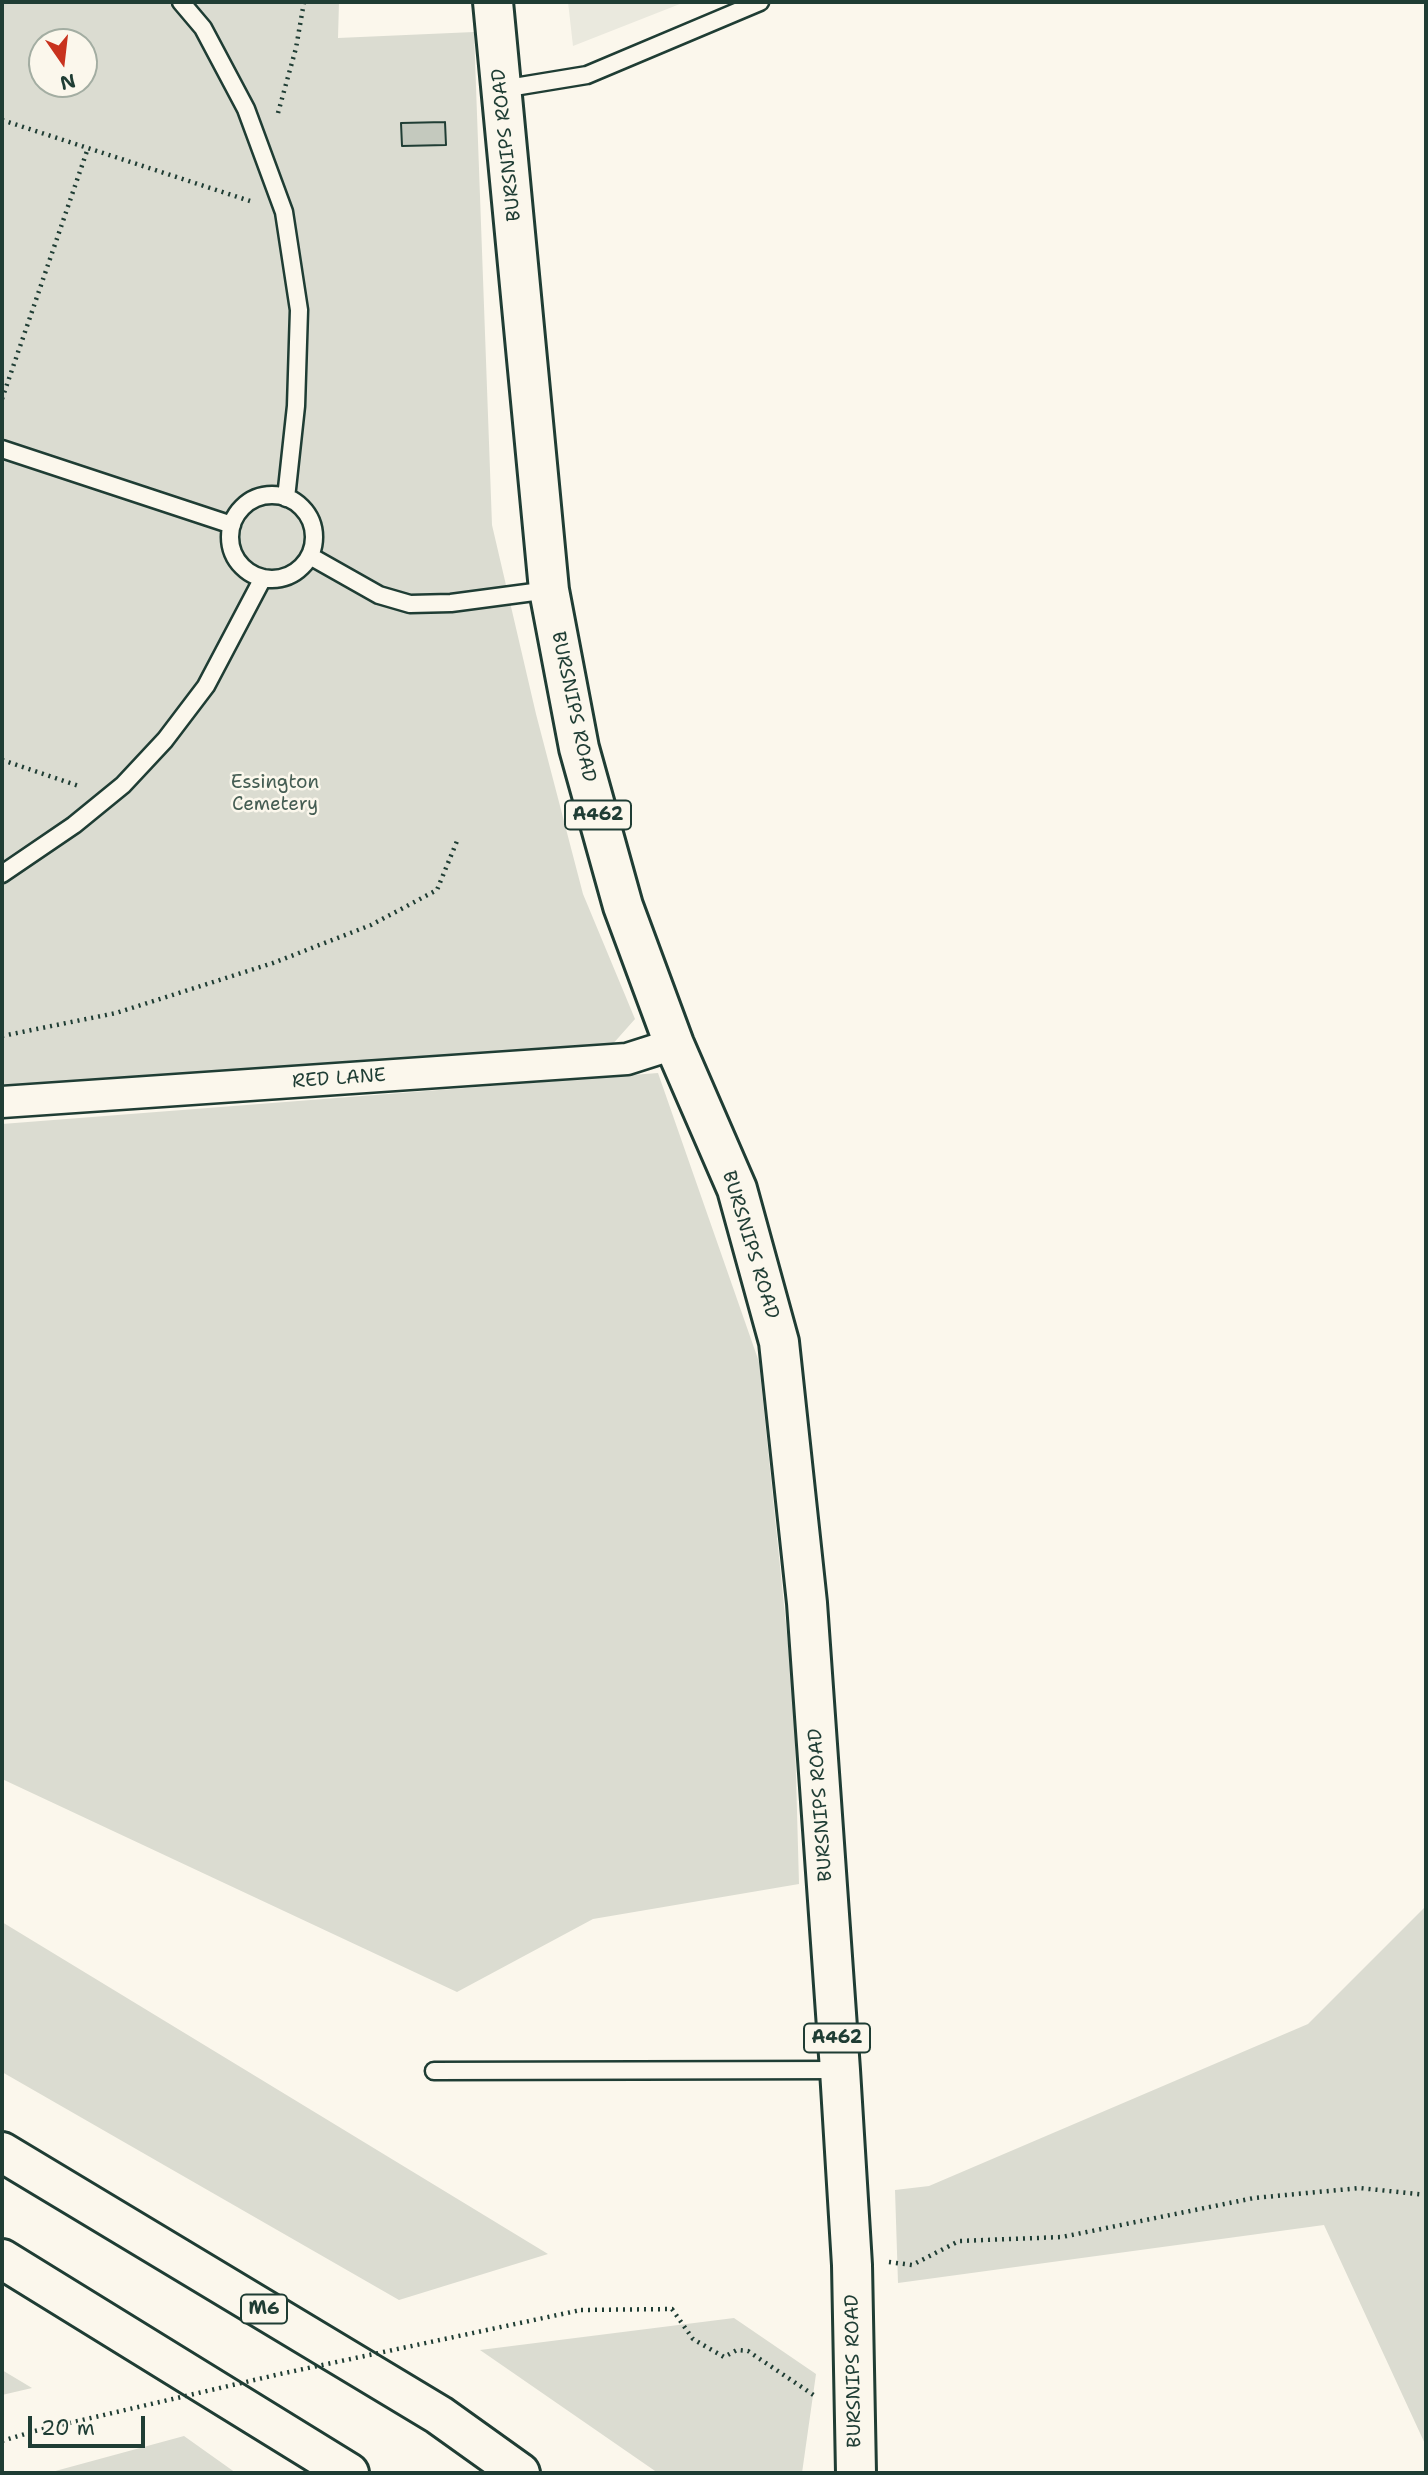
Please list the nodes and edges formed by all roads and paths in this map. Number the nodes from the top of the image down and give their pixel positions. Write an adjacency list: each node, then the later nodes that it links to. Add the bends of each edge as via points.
1 (181, 2): 8 (lane, via 203,28 246,109)
2 (303, 2): 8 (path, via 282,104)
3 (493, 2): 5 (main road, BURSNIPS ROAD / A462)
4 (760, 2): 5 (lane, via 587,75)
5 (502, 89): 16 (main road, BURSNIPS ROAD / A462)
6 (2, 120): 7 (path)
7 (88, 148): 9 (path); 10 (path)
8 (262, 153): 9 (lane)
9 (284, 212): 12 (lane, via 299,310 296,406)
10 (2, 399)
11 (2, 449): 13 (lane)
12 (286, 498): 13 (lane, via 261,497 238,512); 14 (lane, via 308,516 314,542)
13 (232, 525): 15 (lane, via 233,552 240,564)
14 (310, 555): 15 (lane, via 291,575); 16 (lane, via 379,595 410,604)
15 (263, 579): 18 (lane, via 206,687 165,740)
16 (549, 590): 22 (main road, BURSNIPS ROAD / A462, via 579,748 623,906)
17 (2, 760): 18 (path)
18 (110, 796): 20 (lane)
19 (457, 841): 21 (path, via 437,890 370,925 260,967 116,1013)
20 (2, 874)
21 (2, 1036)
22 (674, 1044): 23 (street, RED LANE, via 627,1059); 24 (main road, BURSNIPS ROAD / A462, via 737,1189 779,1342 807,1603)
23 (2, 1102)
24 (840, 2070): 25 (lane); 34 (main road, BURSNIPS ROAD / A462, via 852,2266)
25 (434, 2071)
26 (2, 2152): 33 (main road, M6, via 439,2415)
27 (1426, 2195): 29 (path, via 1360,2188 1254,2197 1062,2236 959,2241 912,2265)
28 (2, 2259): 32 (main road)
29 (890, 2262)
30 (819, 2399): 31 (path, bridge, via 748,2351 737,2350 723,2357 693,2339 673,2309 581,2310 280,2374)
31 (2, 2441)
32 (349, 2473)
33 (520, 2473)
34 (856, 2473)

